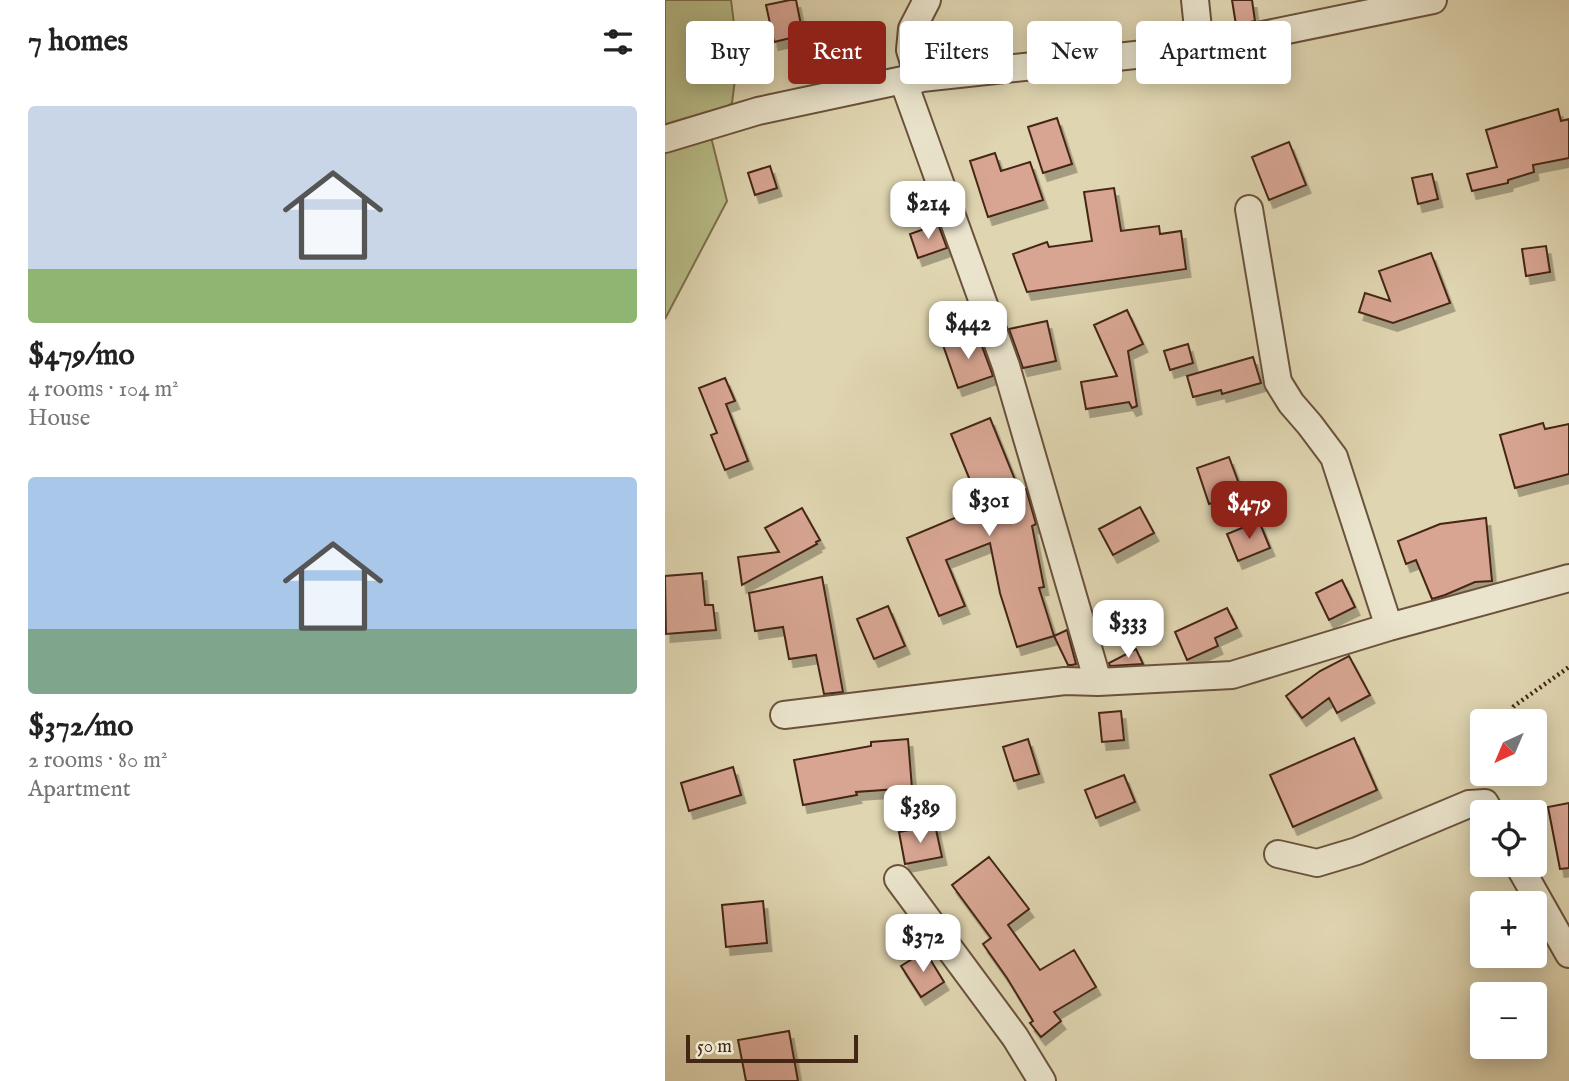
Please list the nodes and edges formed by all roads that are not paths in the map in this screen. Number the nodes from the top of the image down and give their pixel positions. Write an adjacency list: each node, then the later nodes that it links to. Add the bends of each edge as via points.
1 (927, 0): 4 (street)
2 (1195, 0): 5 (street)
3 (1433, 0): 6 (street)
4 (916, 21)
5 (1197, 21)
6 (1291, 29)
7 (1136, 55): 8 (street)
8 (1013, 68)
9 (900, 81): 11 (street, via 758,111)
10 (913, 84): 15 (street, via 1006,366)
11 (665, 139)
12 (1249, 209): 14 (street, via 1278,382 1334,457)
13 (1569, 578): 14 (street)
14 (1389, 627): 15 (street, via 1232,675)
15 (1098, 682): 16 (street, via 1065,681)
16 (784, 715)
17 (1470, 804): 18 (street, via 1317,863)
18 (1278, 855)
19 (1525, 877): 21 (street)
20 (898, 879): 22 (street, via 1015,1037)
21 (1569, 954)
22 (1042, 1081)

